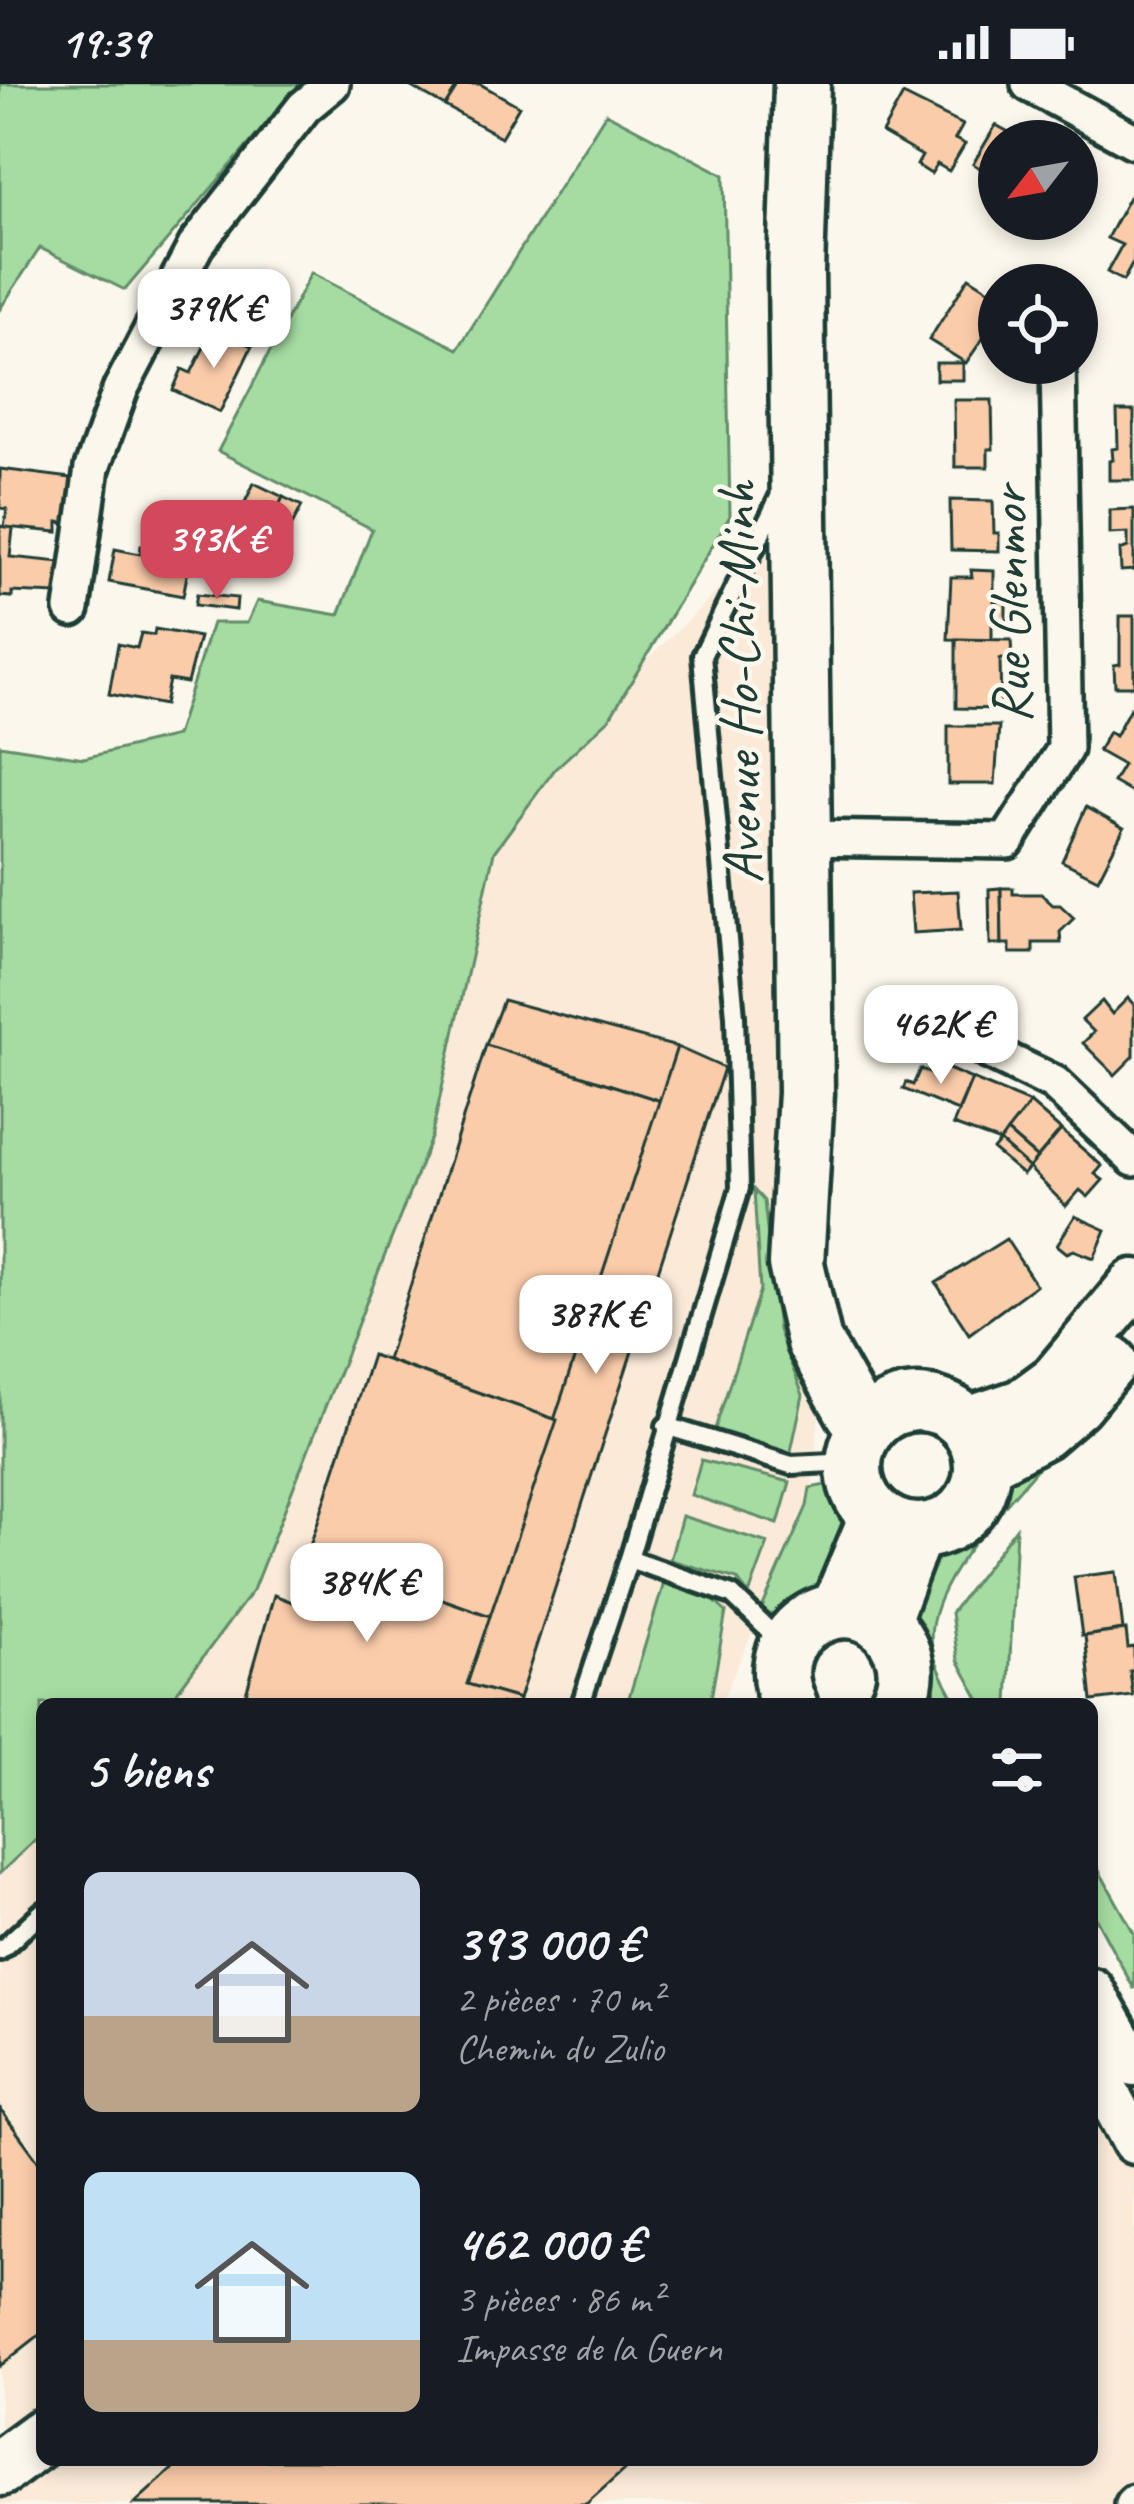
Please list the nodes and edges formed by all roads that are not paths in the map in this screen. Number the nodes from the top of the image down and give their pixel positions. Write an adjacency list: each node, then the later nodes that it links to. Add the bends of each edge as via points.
1 (332, 84): 9 (street, via 304,106 196,245 122,388 92,467)
2 (779, 84): 6 (main road, Avenue Ho-Chi-Minh)
3 (802, 84): 6 (main road, Avenue Ho-Chi-Minh)
4 (1029, 84): 5 (street)
5 (1134, 141)
6 (796, 272): 8 (main road, Avenue Ho-Chi-Minh)
7 (1058, 384): 10 (street, Rue Glenmor, via 1065,749 1007,841)
8 (798, 460): 10 (main road, Avenue Ho-Chi-Minh); 16 (lane, via 703,656 735,1016 740,1188)
9 (72, 609)
10 (803, 838): 12 (main road, Avenue Ho-Chi-Minh)
11 (986, 1050): 13 (street, via 1054,1083)
12 (806, 1093): 17 (main road, Avenue Ho-Chi-Minh, via 832,1310 865,1363); 18 (main road, Avenue Ho-Chi-Minh, via 796,1264 814,1342 854,1413)
13 (1134, 1159)
14 (1134, 1284): 17 (main road, via 1055,1379 1021,1404)
15 (1134, 1337): 17 (main road, via 1043,1434)
16 (666, 1426): 18 (lane, via 791,1466); 20 (lane)
17 (955, 1430): 18 (main road, via 885,1412); 19 (main road, via 979,1487 969,1506 935,1529)
18 (861, 1443): 19 (main road, via 855,1483 863,1502)
19 (896, 1525): 21 (main road)
20 (629, 1558): 22 (lane, via 732,1595); 24 (lane)
21 (859, 1617): 22 (main road, via 808,1621); 23 (main road, via 895,1638)
22 (786, 1689)
23 (909, 1695)
24 (582, 1698)
25 (36, 1918): 26 (lane)
26 (0, 1951)
27 (1098, 2001): 28 (street)
28 (1134, 2064)
29 (1098, 2076): 30 (street)
30 (1134, 2142)
31 (36, 2407): 32 (main road)
32 (0, 2434)
33 (36, 2441): 34 (main road)
34 (0, 2468)

